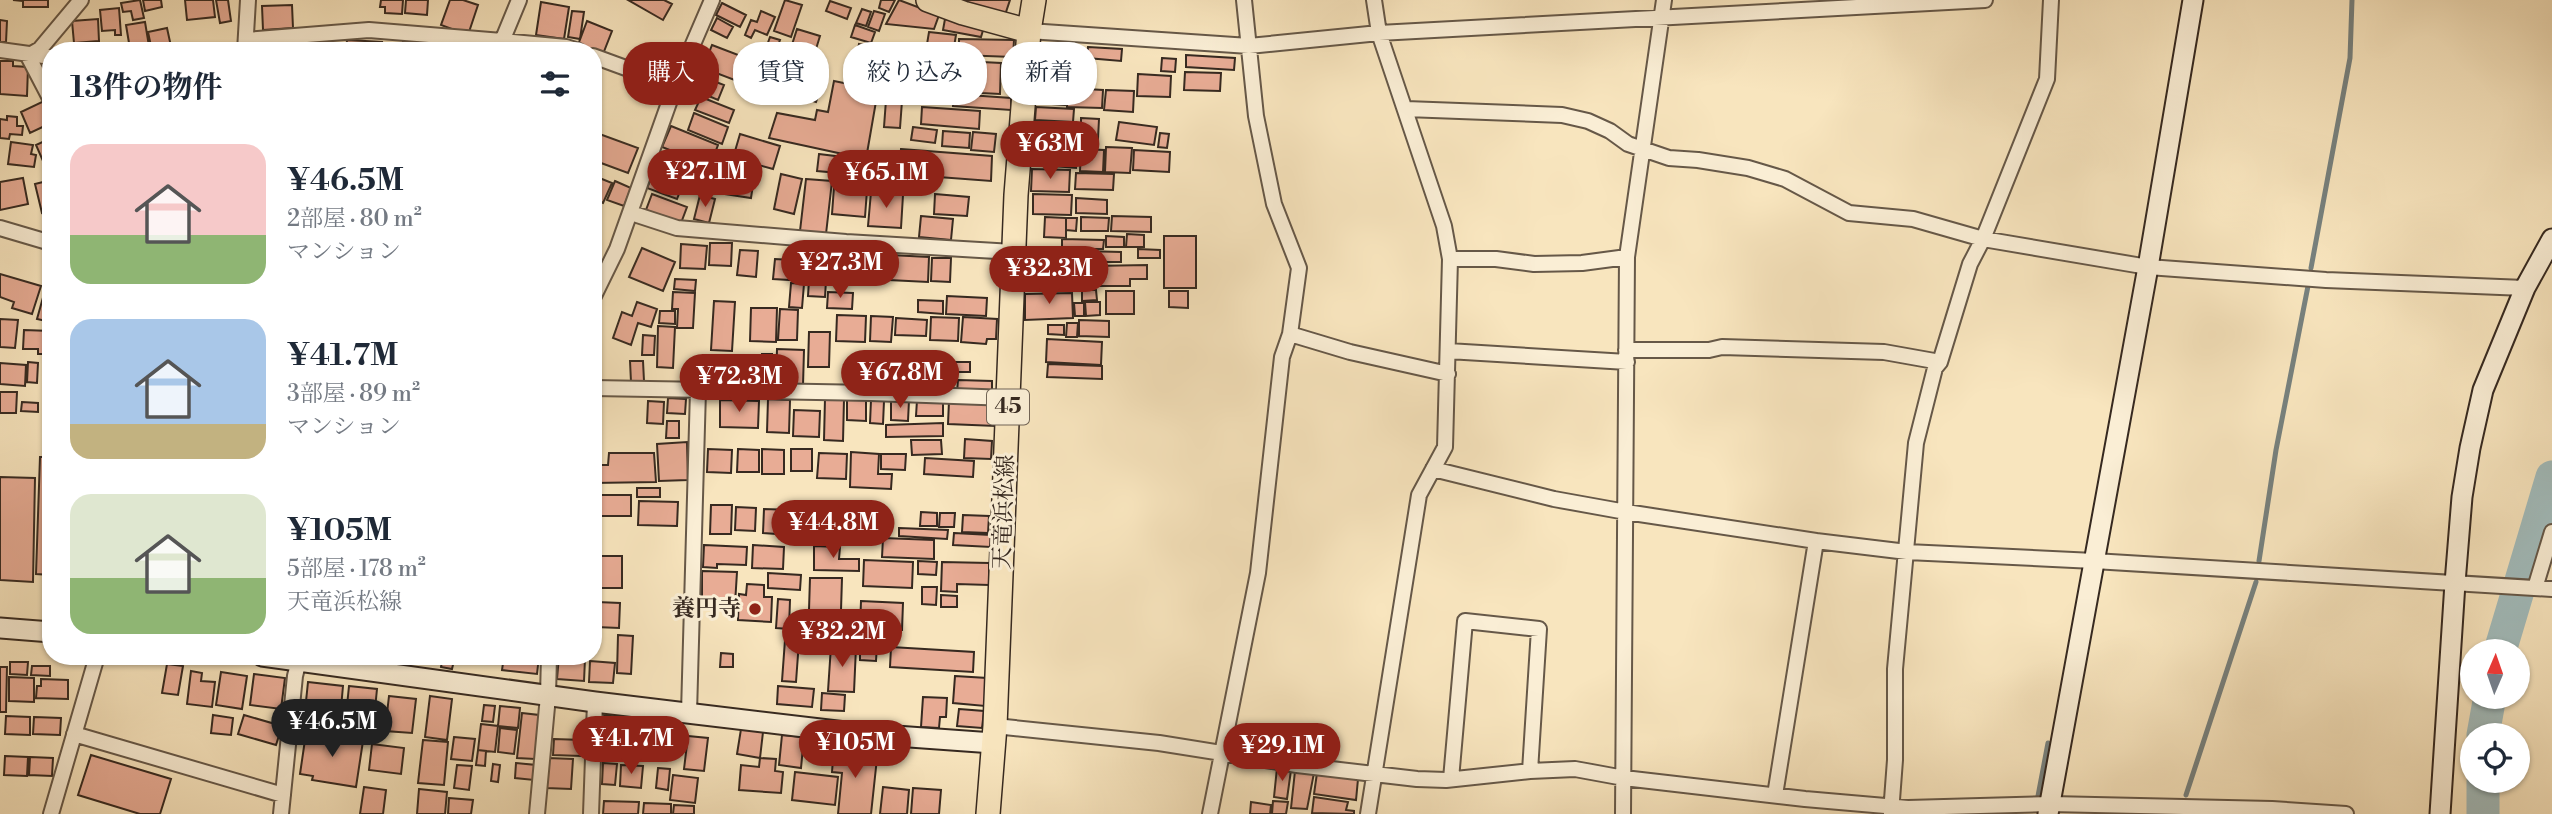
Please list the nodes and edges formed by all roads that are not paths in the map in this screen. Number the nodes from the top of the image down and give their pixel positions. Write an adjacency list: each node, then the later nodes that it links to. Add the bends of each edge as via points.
1 (81, 0): 16 (street)
2 (248, 0): 17 (street)
3 (519, 0): 20 (street)
4 (712, 0): 21 (street)
5 (929, 0): 14 (main road)
6 (1034, 0): 14 (main road, 天竜浜松線 / 45)
7 (1244, 0): 23 (street)
8 (1374, 0): 15 (street)
9 (1664, 0): 13 (street)
10 (1986, 0): 13 (street)
11 (2051, 0): 35 (street, via 2047,79)
12 (2193, 0): 41 (street)
13 (1661, 19): 15 (street); 32 (street)
14 (1030, 31): 23 (street); 38 (main road, 天竜浜松線 / 45)
15 (1379, 33): 23 (street); 31 (street)
16 (46, 42)
17 (243, 42)
18 (284, 42): 19 (street, via 369,30)
19 (467, 42)
20 (502, 42)
21 (694, 42)
22 (42, 47): 25 (street)
23 (1249, 47): 44 (street, via 1256,116 1274,204 1299,268)
24 (0, 50): 25 (street)
25 (28, 56): 26 (street); 29 (street)
26 (42, 57)
27 (602, 59): 28 (street)
28 (623, 67)
29 (42, 83)
30 (668, 105): 33 (street)
31 (1406, 109): 32 (street, via 1562,115 1588,121); 40 (street, via 1444,226)
32 (1643, 150): 35 (street, via 1748,168 1785,179 1849,213 1913,219); 39 (street)
33 (631, 213): 38 (street, via 677,228); 42 (street)
34 (0, 228): 37 (street)
35 (1983, 239): 41 (street); 47 (street, via 1970,264)
36 (2552, 239): 43 (street)
37 (42, 240)
38 (1013, 252): 51 (main road, 天竜浜松線 / 45)
39 (1627, 257): 40 (street, via 1534,264); 46 (street)
40 (1450, 259): 45 (street)
41 (2148, 267): 43 (street); 57 (street)
42 (602, 278)
43 (2525, 288): 58 (street, via 2483,390 2464,485)
44 (1290, 334): 48 (street); 72 (street, via 1282,357 1258,573)
45 (1448, 351): 46 (street); 48 (street)
46 (1627, 356): 47 (street, via 1722,347 1884,352); 53 (street)
47 (1940, 362): 56 (street, via 1916,443)
48 (1448, 374): 52 (street, via 1445,447)
49 (602, 388): 50 (street)
50 (698, 390): 51 (street); 69 (street)
51 (1009, 398): 71 (main road, 天竜浜松線 / 45)
52 (1433, 469): 53 (street); 74 (street, via 1419,495)
53 (1626, 512): 55 (street); 75 (street)
54 (2552, 532): 59 (street)
55 (1816, 541): 56 (street); 78 (street)
56 (1907, 552): 57 (street); 80 (street, via 1895,669)
57 (2094, 561): 58 (street); 79 (street)
58 (2455, 583): 59 (street); 90 (street)
59 (2533, 588): 60 (street)
60 (2552, 589)
61 (0, 628): 62 (street)
62 (42, 631)
63 (94, 665): 70 (street)
64 (298, 665): 77 (street)
65 (339, 665): 67 (street)
66 (549, 665): 67 (street)
67 (548, 696): 68 (street); 83 (street)
68 (595, 702): 69 (street); 84 (street)
69 (690, 713): 71 (street, via 854,733)
70 (74, 734): 77 (street); 81 (street)
71 (994, 734): 72 (street, via 1159,743); 85 (main road, 天竜浜松線 / 45)
72 (1224, 753): 74 (street); 86 (street)
73 (1530, 771): 75 (street, via 1575,769); 76 (street); 76 (street, via 1539,629 1465,621)
74 (1375, 775): 76 (street); 87 (street)
75 (1624, 778): 78 (street); 88 (street)
76 (1451, 779)
77 (283, 795): 82 (street)
78 (1775, 795): 80 (street)
79 (2050, 809): 80 (street); 89 (street, via 2272,809)
80 (1891, 810)
81 (51, 814)
82 (281, 814)
83 (537, 814)
84 (590, 814)
85 (988, 814)
86 (1210, 814)
87 (1368, 814)
88 (1623, 814)
89 (2346, 814)
90 (2441, 814)

